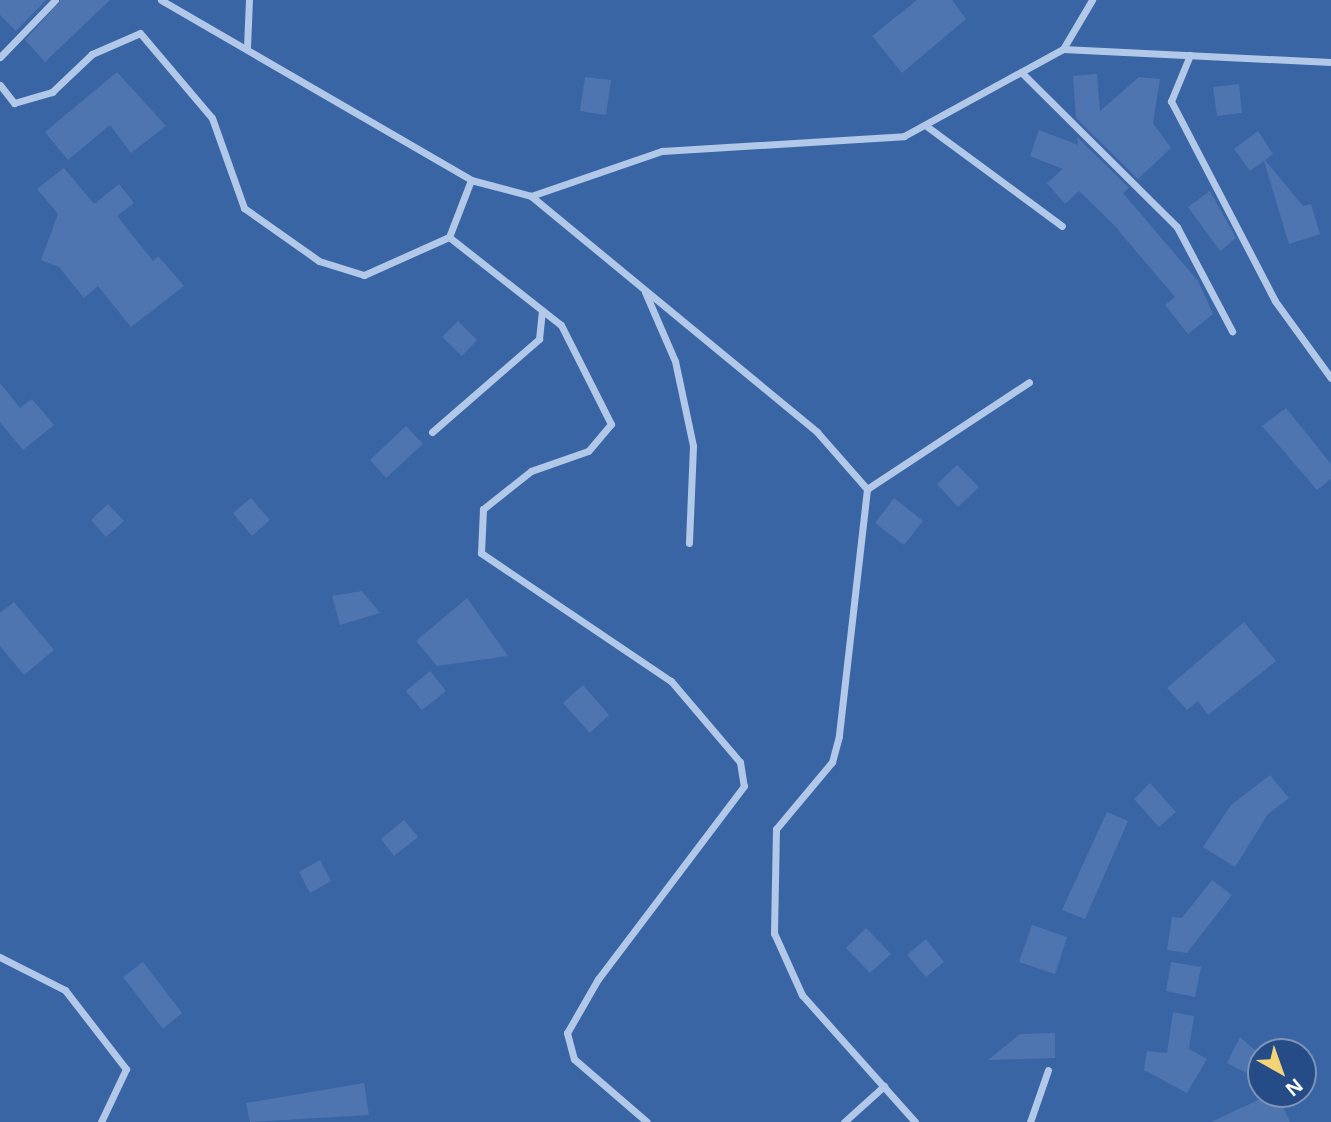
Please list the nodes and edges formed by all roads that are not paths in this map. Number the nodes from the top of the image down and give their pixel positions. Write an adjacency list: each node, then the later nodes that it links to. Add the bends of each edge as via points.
1 (55, 0): 8 (street)
2 (161, 0): 5 (street)
3 (249, 0): 5 (street)
4 (1092, 0): 6 (street)
5 (247, 47): 13 (street)
6 (1063, 49): 7 (street); 10 (street)
7 (1190, 55): 9 (street); 20 (street, via 1171,101 1275,301)
8 (0, 57)
9 (1331, 62)
10 (1021, 72): 12 (street); 19 (street, via 1177,227)
11 (0, 85): 16 (street, via 14,103 52,92 92,54 140,33 212,118 244,208 319,261 364,275)
12 (925, 125): 14 (street, via 904,136 662,151); 15 (street)
13 (471, 180): 14 (street); 16 (street)
14 (531, 196): 17 (street)
15 (1062, 226)
16 (449, 237): 18 (street)
17 (643, 289): 23 (street, via 817,432); 24 (street, via 675,360 693,446)
18 (542, 310): 22 (street, via 539,338); 29 (street, via 561,326 611,424 588,451 531,471 483,509 481,553 671,681 740,762 744,786 598,979 567,1033 574,1059)
19 (1232, 331)
20 (1331, 378)
21 (1030, 382): 23 (street)
22 (432, 432)
23 (867, 489): 27 (street, via 839,736 832,762 776,830 771,869 774,933 802,995)
24 (690, 543)
25 (0, 957): 28 (street, via 65,990 126,1069)
26 (1048, 1070): 32 (street)
27 (884, 1086): 30 (street); 31 (street)
28 (101, 1122)
29 (647, 1122)
30 (844, 1122)
31 (915, 1122)
32 (1031, 1122)

